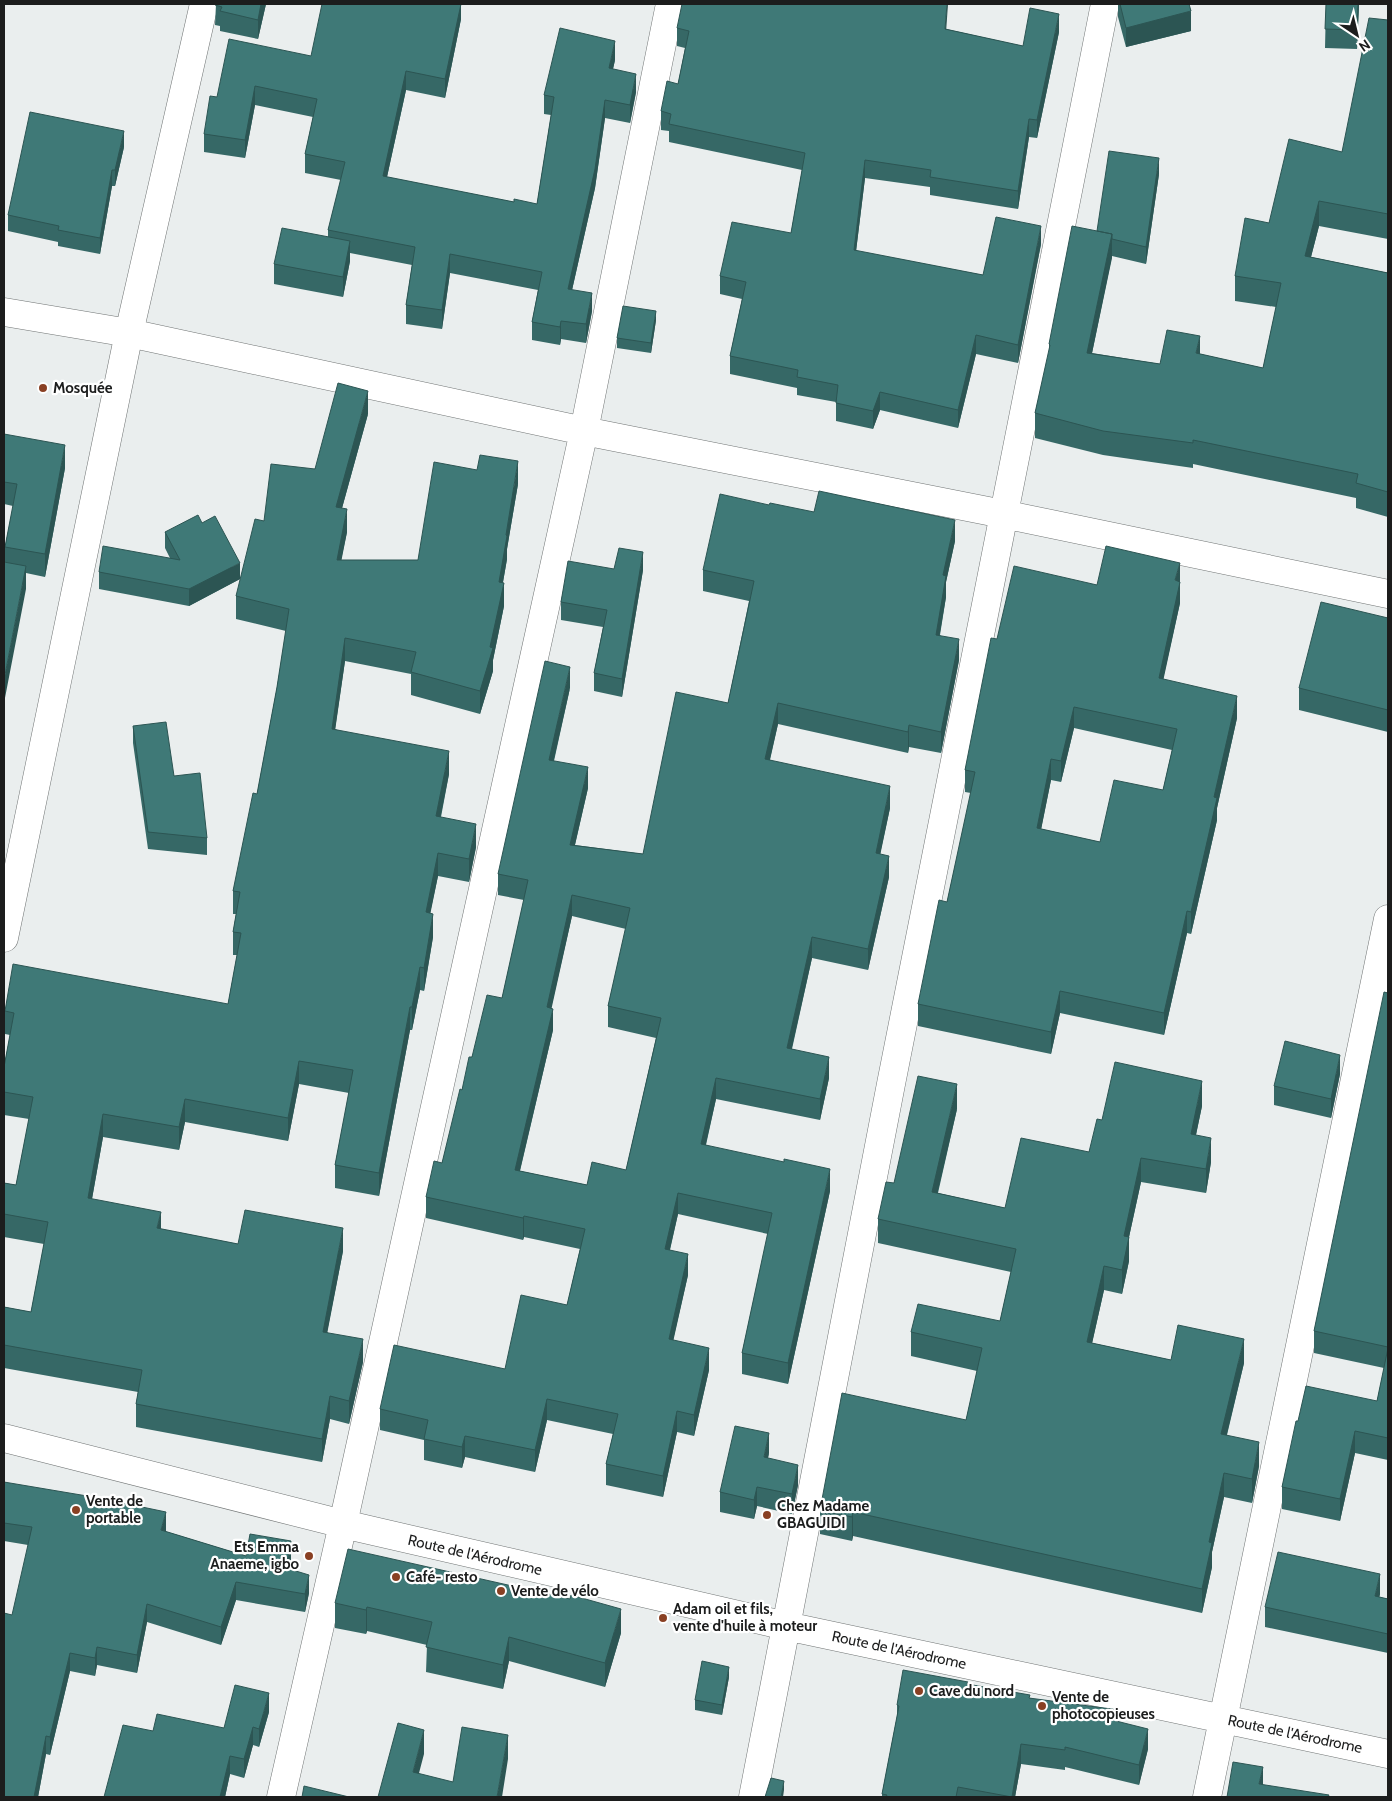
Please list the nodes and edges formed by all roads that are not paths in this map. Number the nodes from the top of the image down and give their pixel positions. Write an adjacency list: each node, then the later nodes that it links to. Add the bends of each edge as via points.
1 (204, 4): 5 (street)
2 (670, 4): 6 (street)
3 (1105, 4): 7 (street)
4 (4, 312): 5 (street)
5 (129, 333): 6 (street); 10 (street)
6 (584, 431): 7 (street); 12 (street)
7 (1003, 514): 8 (street); 13 (street)
8 (1388, 594)
9 (1388, 919): 14 (street)
10 (4, 938)
11 (4, 1438): 12 (street, Route de l'Aérodrome)
12 (343, 1524): 13 (street, Route de l'Aérodrome); 16 (street)
13 (786, 1626): 14 (street, Route de l'Aérodrome); 17 (street)
14 (1224, 1719): 15 (street, Route de l'Aérodrome); 18 (street)
15 (1388, 1754)
16 (281, 1797)
17 (753, 1797)
18 (1207, 1797)

